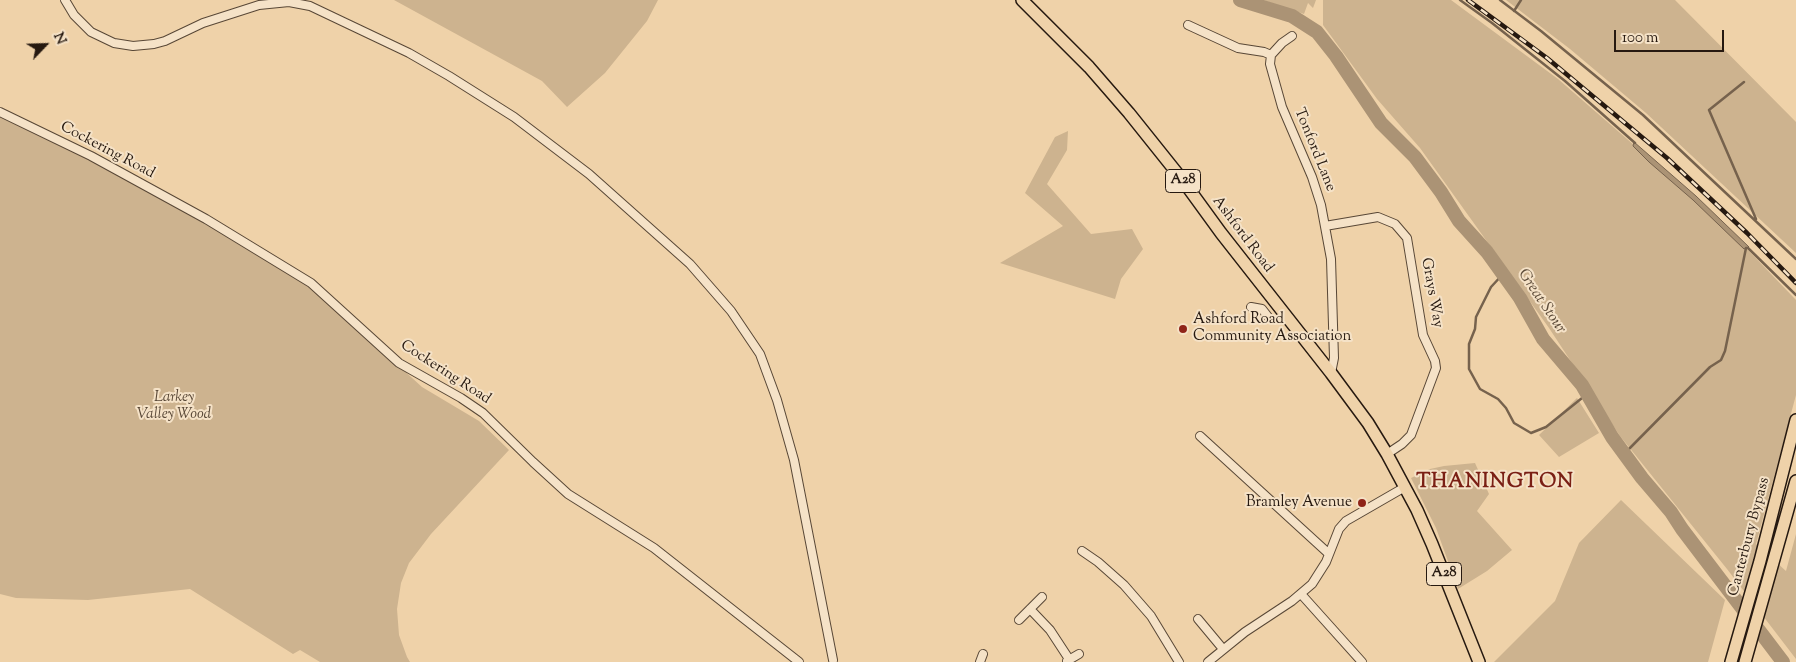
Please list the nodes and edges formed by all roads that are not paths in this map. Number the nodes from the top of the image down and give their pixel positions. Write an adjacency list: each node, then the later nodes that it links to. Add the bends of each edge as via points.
1 (65, 0): 26 (street, via 91,32 114,43 133,46 165,41 208,21 259,5 290,2 310,6 449,76 514,118 589,174 690,264 731,311 760,354 794,460)
2 (1022, 0): 10 (highway, Ashford Road / A28, via 1089,67 1128,113)
3 (1188, 25): 5 (street, via 1205,27 1238,48)
4 (1292, 36): 5 (street)
5 (1271, 55): 7 (street, Tonford Lane, via 1277,94 1315,184)
6 (0, 112): 28 (street, Cockering Road, via 91,156 311,282 399,363 483,413 568,494 654,548)
7 (1325, 226): 10 (street, Tonford Lane, via 1333,293); 13 (street, Grays Way, via 1378,218 1395,224 1407,238 1423,335 1436,368 1411,435)
8 (1251, 307): 9 (street, via 1262,309)
9 (1268, 318)
10 (1332, 373): 13 (highway, Ashford Road / A28)
11 (1796, 420): 34 (highway, Canterbury Bypass)
12 (1200, 436): 17 (street)
13 (1387, 454): 15 (highway, A28)
14 (1796, 481): 35 (highway, Canterbury Bypass)
15 (1404, 487): 17 (street, via 1346,521); 33 (highway, A28, via 1432,544)
16 (1082, 551): 30 (street, via 1098,562 1151,616)
17 (1328, 553): 18 (street, via 1317,577)
18 (1301, 594): 23 (street); 32 (street)
19 (1042, 597): 20 (street)
20 (1030, 609): 22 (street); 27 (street, via 1050,630)
21 (1198, 619): 23 (street)
22 (1019, 620)
23 (1223, 649): 31 (street)
24 (983, 654): 29 (street)
25 (1079, 654): 27 (street)
26 (833, 660)
27 (1067, 661)
28 (799, 662)
29 (980, 662)
30 (1179, 662)
31 (1208, 662)
32 (1362, 662)
33 (1480, 662)
34 (1731, 662)
35 (1745, 662)

